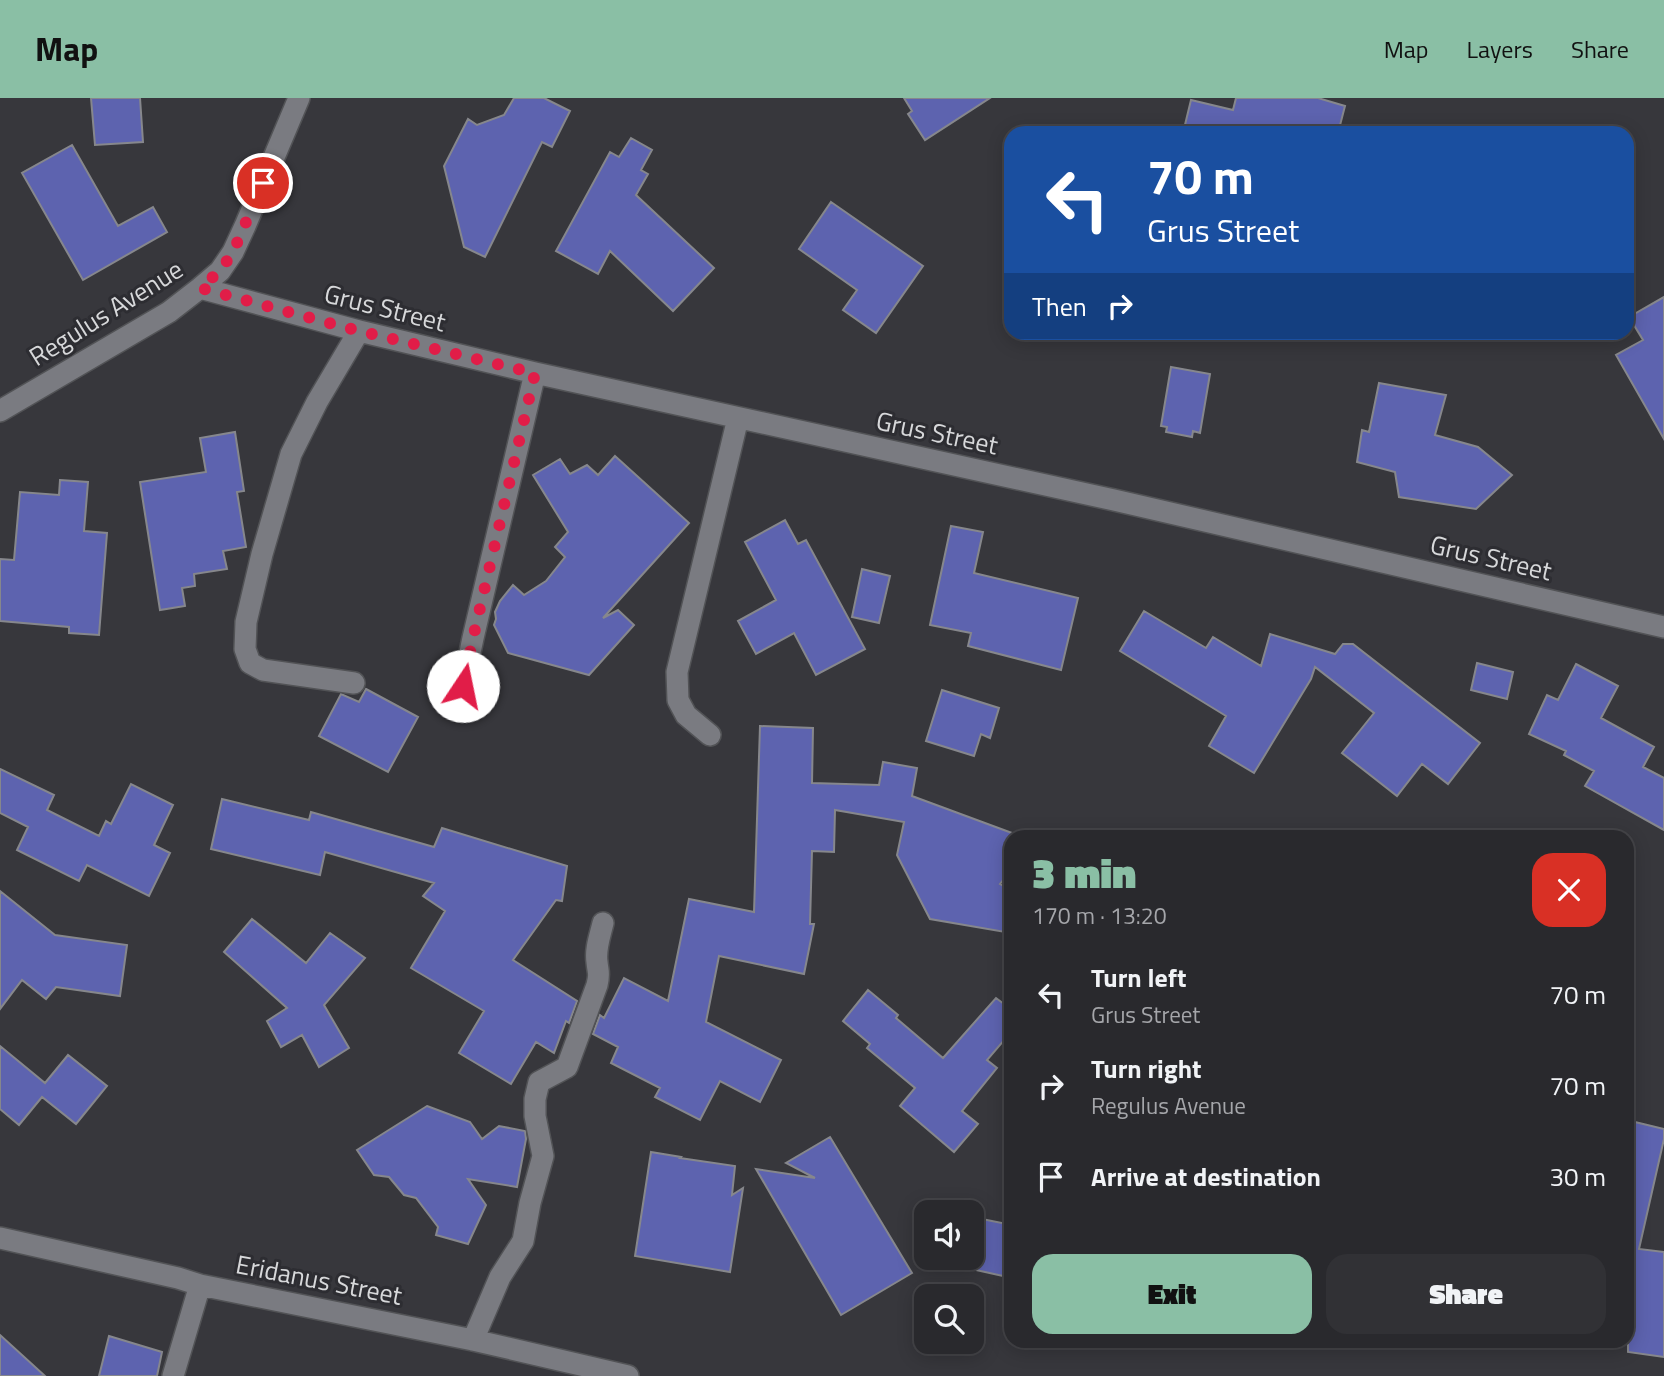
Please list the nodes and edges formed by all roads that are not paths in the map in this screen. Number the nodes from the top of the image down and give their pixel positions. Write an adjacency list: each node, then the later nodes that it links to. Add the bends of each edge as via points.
1 (299, 98): 2 (street, Regulus Avenue, via 233,252)
2 (200, 288): 3 (street, Grus Street); 5 (street, Regulus Avenue, via 169,312)
3 (359, 331): 4 (street, Grus Street); 8 (street, via 291,454 262,554 246,622 245,649 250,663 262,670)
4 (535, 373): 6 (street, Grus Street); 9 (street)
5 (0, 411)
6 (738, 418): 7 (street, Grus Street); 10 (street, via 677,672 678,700 686,715)
7 (1664, 626)
8 (354, 683)
9 (463, 686)
10 (710, 735)
11 (603, 923): 14 (street, via 597,947 597,985 567,1067 538,1082 535,1116 542,1156 523,1241 500,1277)
12 (0, 1238): 13 (street, Eridanus Street)
13 (200, 1285): 14 (street, Eridanus Street); 15 (street)
14 (473, 1340): 16 (street, Eridanus Street)
15 (173, 1376)
16 (628, 1376)

